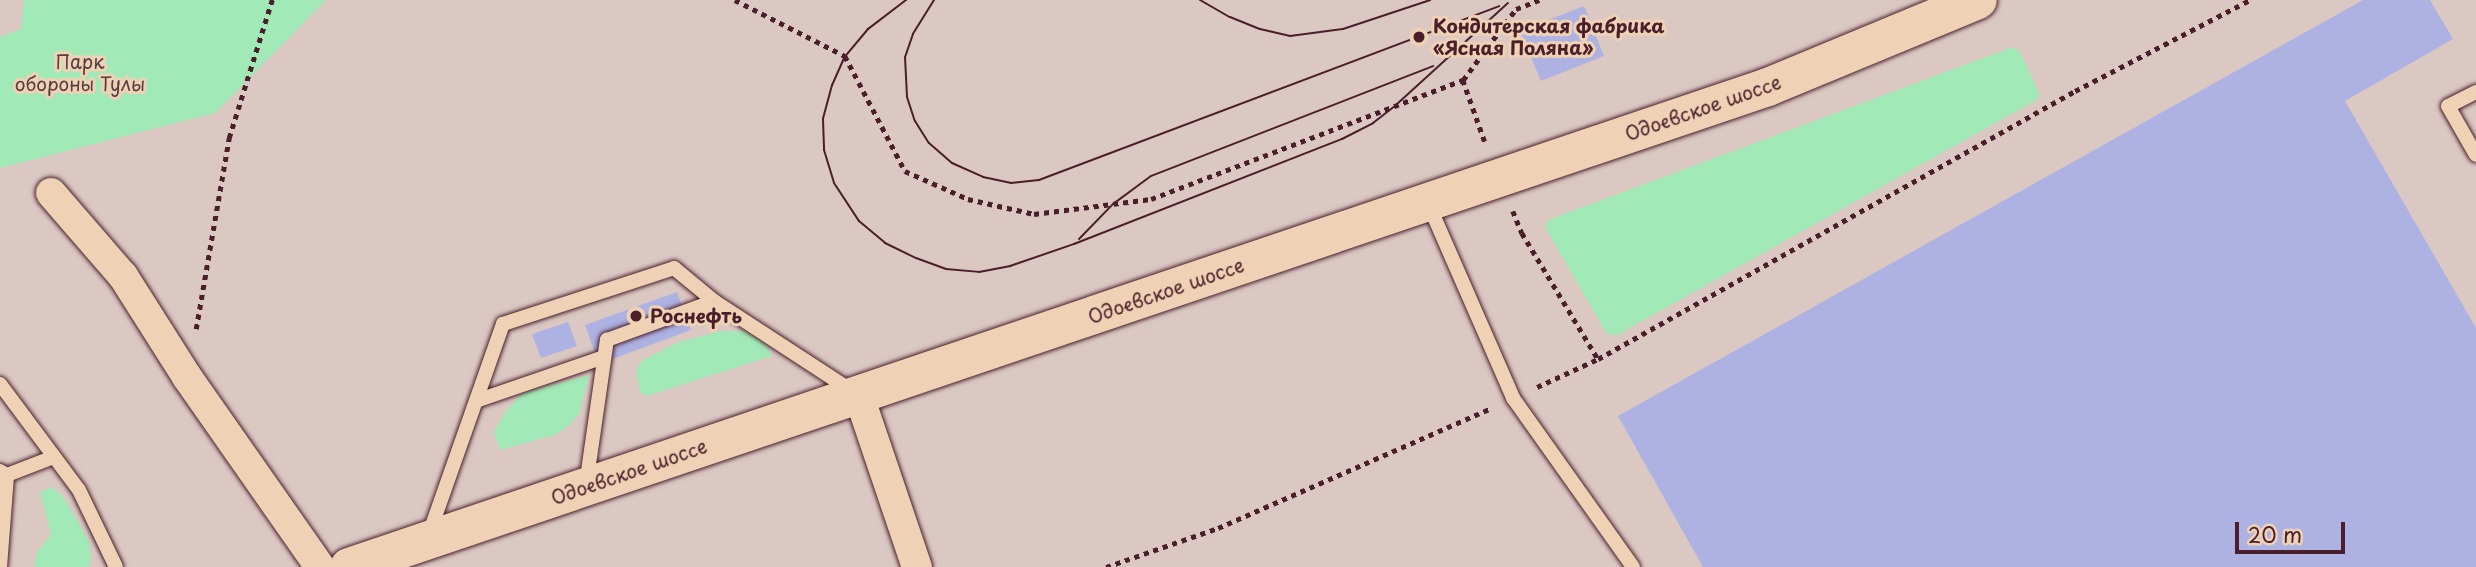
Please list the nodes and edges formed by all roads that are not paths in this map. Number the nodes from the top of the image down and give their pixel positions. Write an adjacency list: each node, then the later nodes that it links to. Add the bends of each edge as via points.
1 (1978, 0): 5 (main road, Одоевское шоссе, via 1769,87)
2 (2476, 92): 3 (lane, via 2448,106)
3 (2476, 155)
4 (51, 193): 17 (street, via 123,276 187,377)
5 (1428, 202): 9 (main road, Одоевское шоссе); 20 (lane, via 1513,398)
6 (714, 302): 7 (lane, via 607,340); 9 (lane); 10 (lane, via 674,268 503,324)
7 (604, 357): 10 (lane); 13 (lane)
8 (0, 384): 11 (lane)
9 (859, 396): 13 (main road, Одоевское шоссе); 19 (street)
10 (476, 401): 14 (lane)
11 (54, 457): 12 (lane); 16 (lane, via 79,490)
12 (4, 473): 15 (lane)
13 (586, 486): 14 (main road, Одоевское шоссе)
14 (426, 541): 18 (main road, Одоевское шоссе)
15 (0, 567)
16 (116, 567)
17 (320, 567)
18 (349, 567)
19 (917, 567)
20 (1633, 567)

